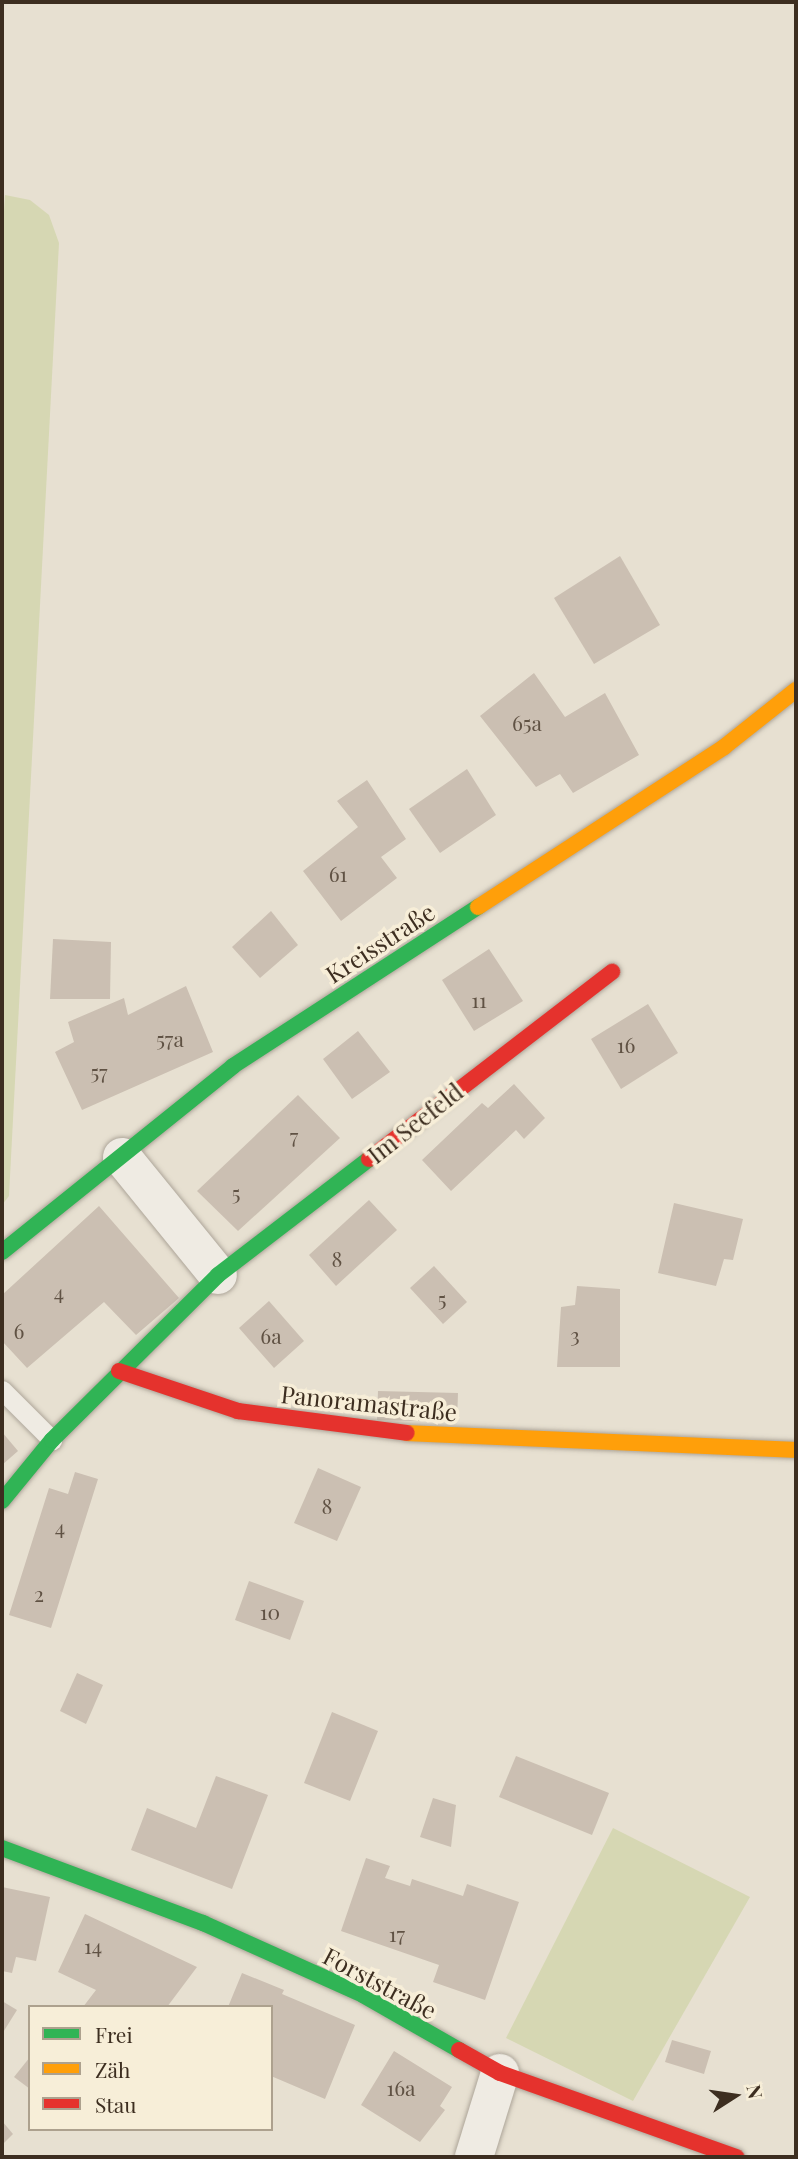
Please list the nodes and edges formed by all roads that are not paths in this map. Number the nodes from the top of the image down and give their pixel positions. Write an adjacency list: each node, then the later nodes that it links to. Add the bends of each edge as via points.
1 (796, 690): 3 (street, Kreisstraße, via 724,747 233,1066)
2 (612, 972): 5 (street, Im Seefeld)
3 (122, 1157): 4 (street, Kreisstraße); 5 (street)
4 (2, 1252)
5 (218, 1275): 6 (street, Im Seefeld)
6 (119, 1371): 8 (street); 9 (street, Panoramastraße, via 238,1411 381,1432)
7 (2, 1390): 8 (lane)
8 (52, 1440): 10 (street)
9 (796, 1450)
10 (2, 1501)
11 (2, 1848): 12 (street, Forststraße, via 203,1923 351,1989)
12 (500, 2073): 13 (street); 14 (street, Forststraße)
13 (474, 2157)
14 (736, 2157)

